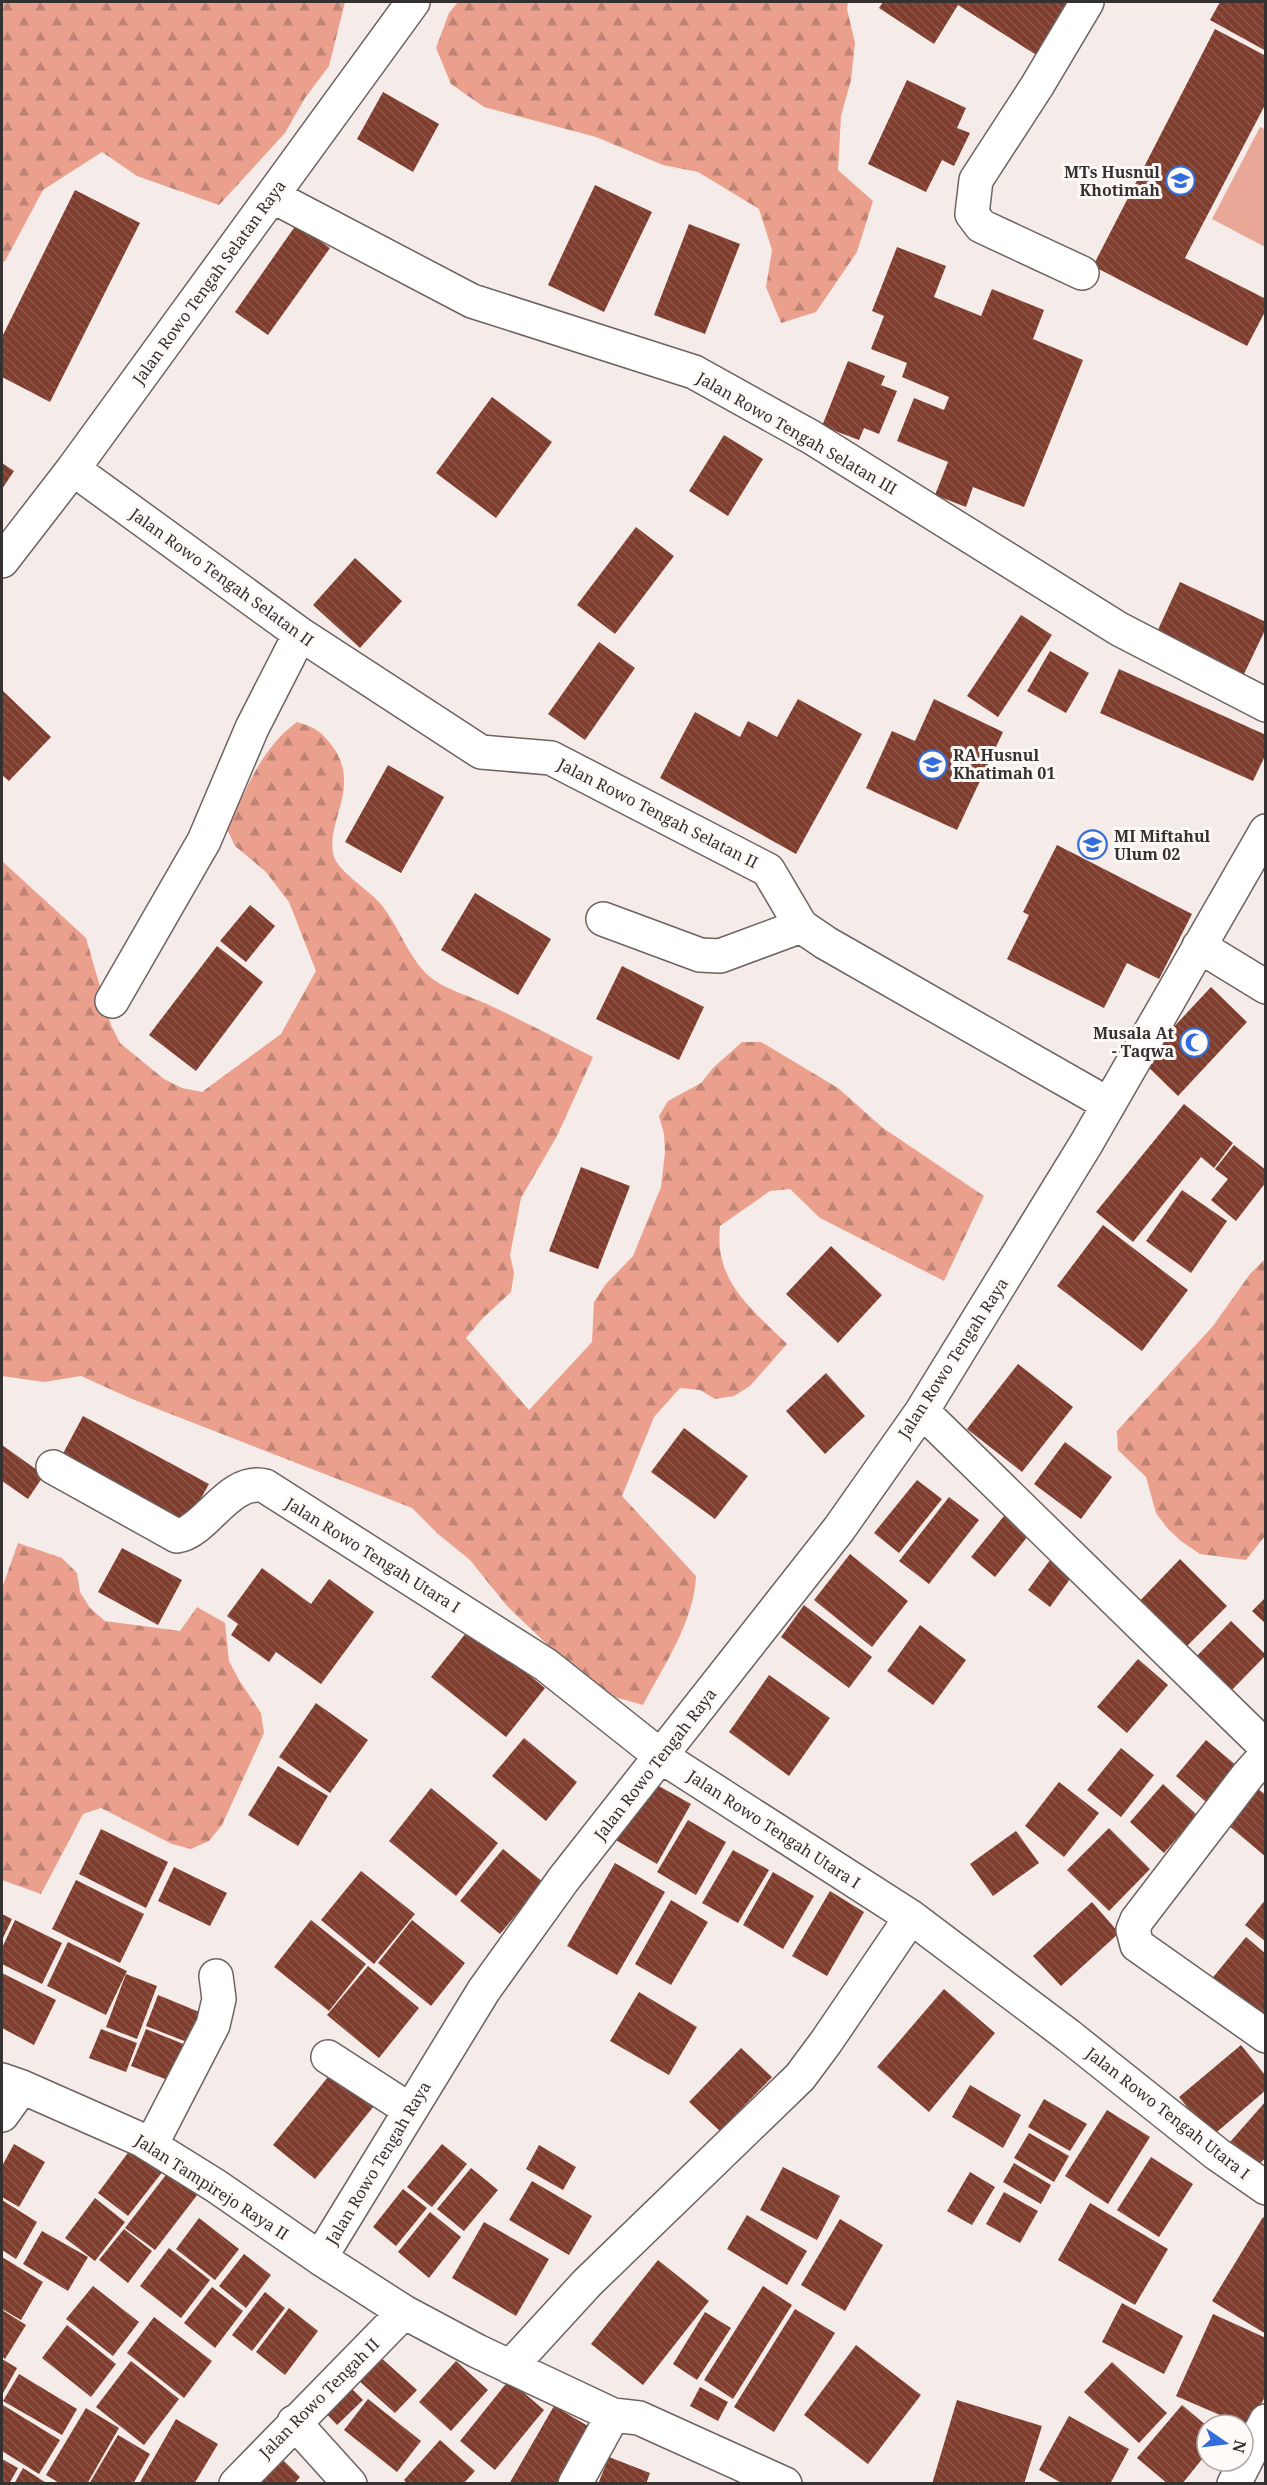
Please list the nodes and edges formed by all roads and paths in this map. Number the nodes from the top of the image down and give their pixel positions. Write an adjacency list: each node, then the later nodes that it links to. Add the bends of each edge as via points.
1 (412, 2): 3 (street, Jalan Rowo Tengah Selatan Raya)
2 (1087, 2): 4 (street, via 976,180 972,214 981,226)
3 (272, 196): 5 (street, Jalan Rowo Tengah Selatan Raya); 8 (street, Jalan Rowo Tengah Selatan III, via 472,301 694,372 812,438 1119,628)
4 (1082, 273)
5 (73, 469): 6 (street, Jalan Rowo Tengah Selatan Raya); 7 (street, Jalan Rowo Tengah Selatan II)
6 (2, 561)
7 (300, 634): 11 (street, Jalan Rowo Tengah Selatan II, via 481,752 551,758 768,870); 14 (street, via 252,728 204,841)
8 (1266, 705)
9 (1266, 831): 12 (street, Jalan Rowo Tengah Raya)
10 (603, 919): 11 (street, via 710,956 720,956)
11 (801, 926): 15 (street, Jalan Rowo Tengah Selatan II)
12 (1199, 946): 13 (street); 15 (street, Jalan Rowo Tengah Raya)
13 (1266, 987)
14 (112, 1001)
15 (1108, 1104): 16 (street, Jalan Rowo Tengah Raya)
16 (922, 1411): 18 (street); 20 (street, Jalan Rowo Tengah Raya, via 839,1528)
17 (53, 1467): 20 (street, Jalan Rowo Tengah Utara I, via 177,1536 246,1486 265,1486 546,1665)
18 (1266, 1747)
19 (1266, 1755): 23 (street, via 1133,1930 1137,1945)
20 (662, 1757): 21 (street, Jalan Rowo Tengah Utara I); 26 (street, Jalan Rowo Tengah Raya, via 563,1880 484,1990)
21 (910, 1917): 29 (street, Jalan Rowo Tengah Utara I); 32 (street, via 800,2077 587,2283)
22 (216, 1976): 28 (street, via 219,1999 213,2025)
23 (1266, 2036)
24 (328, 2057): 26 (street)
25 (12, 2084): 27 (street); 28 (street, Jalan Tampirejo Raya II)
26 (410, 2110): 30 (street, Jalan Rowo Tengah Raya)
27 (2, 2115)
28 (151, 2145): 30 (street, Jalan Tampirejo Raya II)
29 (1266, 2188)
30 (320, 2258): 31 (street, Jalan Rowo Tengah Raya)
31 (404, 2312): 32 (street, Jalan Rowo Tengah Raya); 35 (street, Jalan Rowo Tengah II)
32 (510, 2367): 33 (street, Jalan Rowo Tengah Raya)
33 (613, 2415): 38 (street); 39 (street, Jalan Rowo Tengah Raya, via 639,2418)
34 (1266, 2421): 40 (street)
35 (294, 2422): 36 (street, Jalan Rowo Tengah II); 37 (street)
36 (236, 2484)
37 (350, 2484)
38 (575, 2484)
39 (785, 2484)
40 (1234, 2484)

